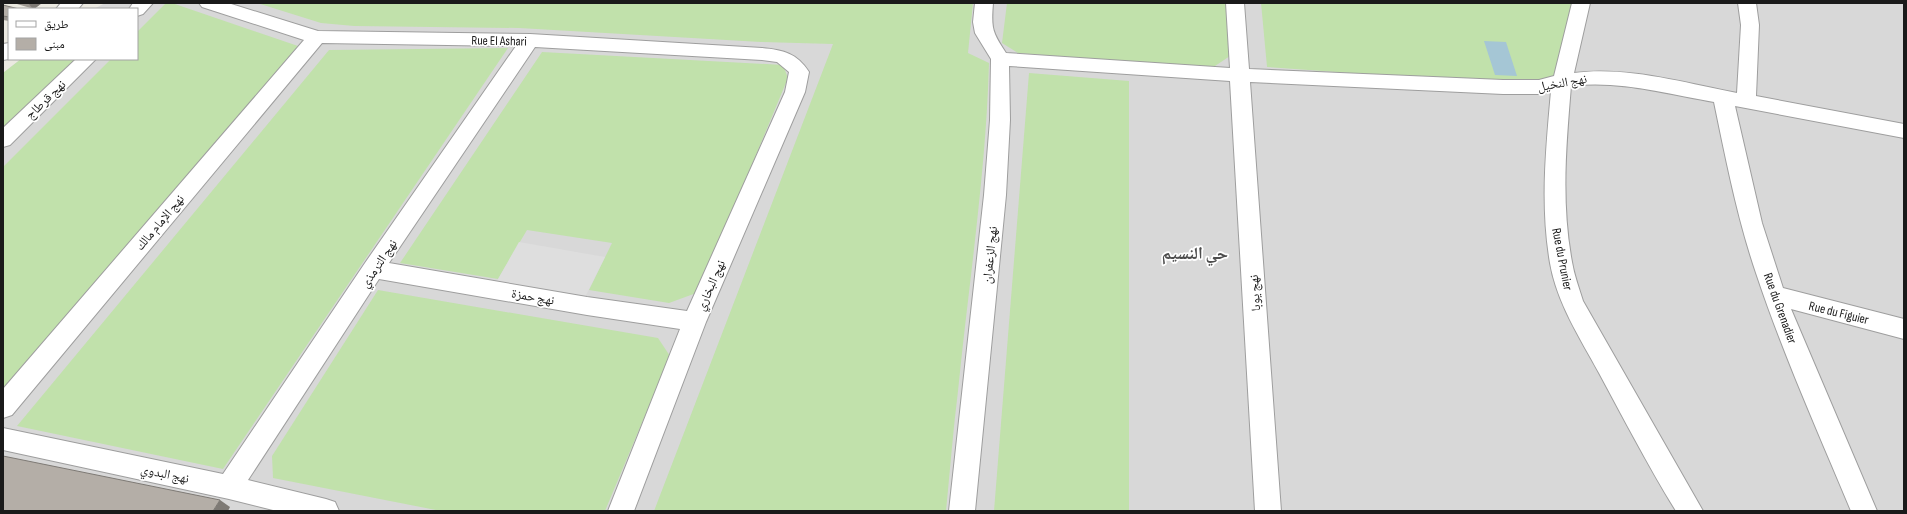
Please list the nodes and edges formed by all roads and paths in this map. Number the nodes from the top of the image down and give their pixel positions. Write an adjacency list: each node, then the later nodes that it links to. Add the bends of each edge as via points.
1 (208, 3): 6 (street, Rue El Ashari)
2 (984, 3): 8 (street, via 984,33)
3 (1235, 3): 11 (street, نهج يوبا)
4 (1581, 3): 12 (street, Rue du Prunier)
5 (1746, 3): 14 (street, via 1750,25)
6 (317, 37): 7 (street, Rue El Ashari); 21 (street, نهج الإمام مالك)
7 (530, 40): 10 (street, Rue El Ashari, via 762,54 782,56); 17 (street, نهج الترمذي)
8 (1000, 59): 11 (street); 26 (street, نهج الزعفران, via 1000,120 995,195)
9 (85, 60): 16 (street, نهج قرطاج)
10 (793, 62): 19 (street, نهج البخاري, via 799,72 795,92)
11 (1240, 75): 12 (street, نهج النخيل, via 1533,88); 27 (street, نهج يوبا)
12 (1562, 81): 13 (street, نهج النخيل, via 1592,77 1620,78); 28 (street, Rue du Prunier, via 1554,175 1555,219 1561,264 1572,302)
13 (1723, 98): 14 (street, نهج النخيل); 18 (street, Rue du Grenadier, via 1750,214)
14 (1746, 102): 15 (street, نهج النخيل)
15 (1904, 131)
16 (3, 140)
17 (373, 269): 19 (street, نهج حمزة); 23 (street, نهج الترمذي)
18 (1775, 296): 20 (street, Rue du Figuier); 29 (street, Rue du Grenadier)
19 (694, 322): 25 (street, نهج البخاري)
20 (1904, 328)
21 (3, 407)
22 (3, 439): 23 (street, نهج البدوي)
23 (229, 487): 24 (street, نهج البدوي)
24 (326, 511)
25 (621, 511)
26 (962, 511)
27 (1268, 511)
28 (1690, 511)
29 (1864, 511)

